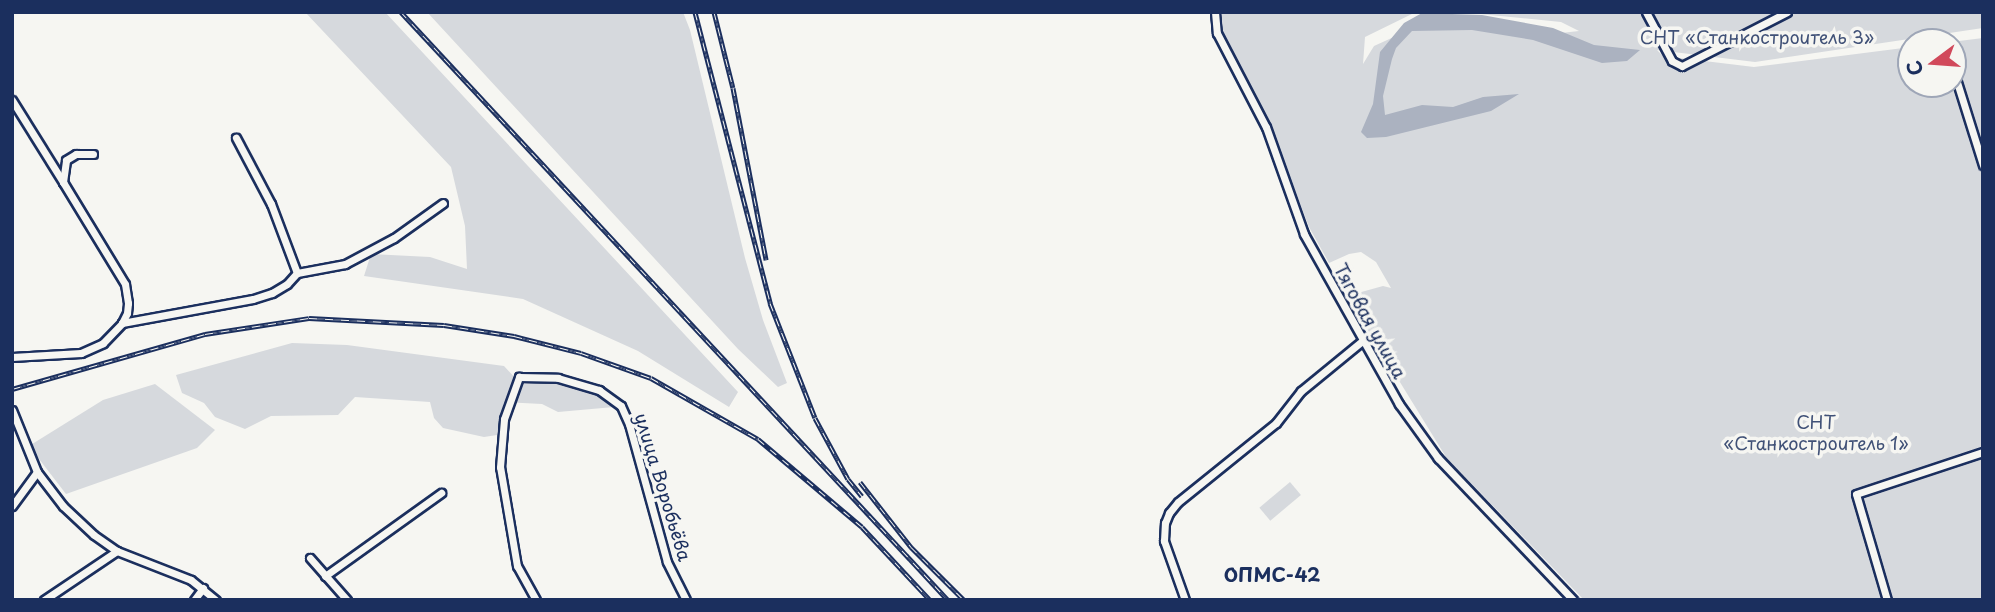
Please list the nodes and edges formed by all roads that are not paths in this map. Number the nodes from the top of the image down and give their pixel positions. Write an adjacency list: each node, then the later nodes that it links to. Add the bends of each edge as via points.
1 (1646, 12): 2 (street, via 1672,61 1682,66)
2 (1787, 12)
3 (1217, 14): 13 (street, Тяговая улица, via 1217,33 1266,127 1304,234)
4 (1962, 98): 8 (street)
5 (12, 100): 9 (street)
6 (236, 138): 11 (street, via 271,204)
7 (93, 154): 9 (street, via 76,154 66,160)
8 (1983, 164)
9 (63, 182): 12 (street, via 125,284 128,303)
10 (443, 203): 11 (street, via 394,238 345,264)
11 (297, 273): 12 (street, via 272,293 253,299)
12 (122, 324): 14 (street, via 103,343 80,353)
13 (1362, 341): 30 (street, via 1301,391 1276,423 1169,513 1164,541); 31 (street, Тяговая улица, via 1438,458)
14 (12, 357)
15 (12, 411): 17 (street)
16 (1983, 452): 32 (street, via 1856,494)
17 (37, 472): 19 (street); 20 (street, via 63,506)
18 (441, 493): 22 (street)
19 (12, 506)
20 (117, 551): 23 (street); 25 (street)
21 (310, 558): 22 (street)
22 (325, 576): 24 (street)
23 (203, 588): 26 (street); 27 (street)
24 (344, 599)
25 (44, 600)
26 (194, 600)
27 (216, 600)
28 (536, 600): 29 (street, улица Воробьёва, via 517,566 500,467 504,419 519,377 558,378 599,390 621,406 667,562)
29 (686, 600)
30 (1185, 600)
31 (1573, 600)
32 (1887, 600)

